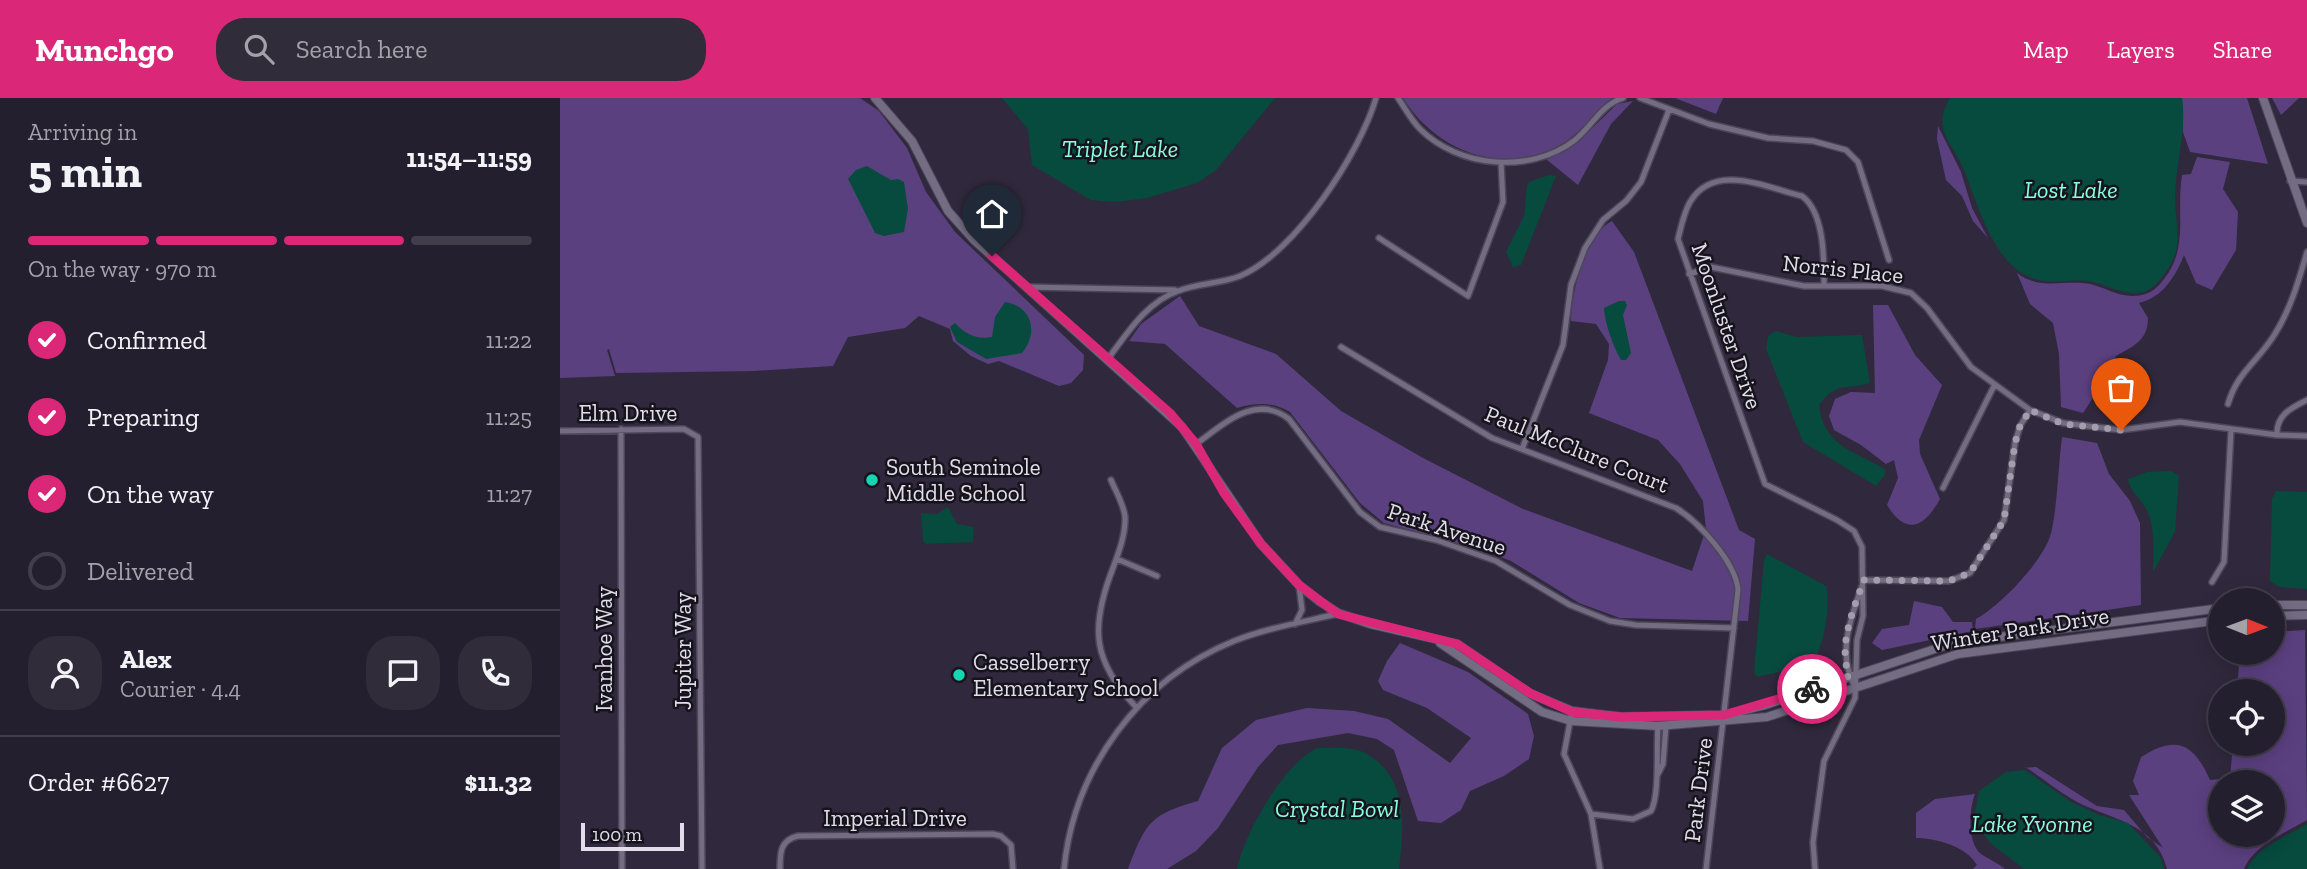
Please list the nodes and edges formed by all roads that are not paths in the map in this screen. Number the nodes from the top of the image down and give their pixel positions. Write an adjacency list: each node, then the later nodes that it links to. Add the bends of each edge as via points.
1 (877, 98): 16 (street, Winter Park Drive, via 912,141 948,211)
2 (1376, 98): 18 (street, via 1359,139 1295,234 1262,264 1240,276)
3 (1398, 98): 8 (street, via 1420,129 1447,148 1483,161)
4 (1623, 98): 8 (street, via 1606,107 1562,148 1523,161)
5 (1640, 98): 7 (street)
6 (2263, 98): 9 (street)
7 (1669, 110): 14 (street, via 1768,138 1813,141 1846,150 1858,162); 32 (street, via 1641,182 1602,220 1585,248 1571,285 1563,345)
8 (1501, 162): 12 (street, via 1503,202 1468,296)
9 (2290, 181): 10 (street); 11 (street)
10 (2307, 182)
11 (2307, 223)
12 (1379, 237)
13 (2307, 252): 23 (street, via 2284,319 2234,384)
14 (1889, 260)
15 (1689, 274): 17 (street, Norris Place, via 1711,267); 17 (street, Moonluster Drive, via 1678,239 1689,204 1711,180 1734,180 1808,201 1817,223); 37 (street, Moonluster Drive, via 1765,484 1854,531 1862,547)
16 (1026, 286): 18 (street); 20 (street, Winter Park Drive)
17 (1824, 286): 21 (street, Norris Place, via 1882,286 1910,293 1927,308 1971,367)
18 (1178, 290): 20 (street, via 1148,309)
19 (1341, 347): 32 (street, Paul McClure Court, via 1492,438)
20 (1107, 360): 31 (street, Winter Park Drive, via 1170,413)
21 (1994, 386): 24 (street, Norris Place); 34 (street)
22 (2307, 400): 29 (street, via 2284,412)
23 (2228, 404)
24 (2030, 410): 27 (street, Norris Place, via 2063,424 2094,429 2121,430 2168,421); 37 (street, via 2015,443 2004,520 1970,573 1949,581)
25 (621, 429): 26 (street, Elm Drive); 28 (street, Elm Drive); 64 (street, Ivanhoe Way)
26 (560, 430)
27 (2231, 431): 29 (street, Norris Place); 38 (street, via 2224,562)
28 (695, 433): 65 (street, Jupiter Way, via 700,446)
29 (2277, 435): 30 (street, Norris Place)
30 (2307, 436)
31 (1196, 444): 39 (street, Winter Park Drive, via 1241,518); 50 (street, Park Avenue, via 1244,411 1269,408 1289,419 1360,512 1380,527 1445,542 1496,561 1587,614 1610,621)
32 (1522, 449): 50 (street, Paul McClure Court, via 1690,516 1737,579)
33 (1111, 480): 35 (street, via 1125,517)
34 (1943, 488)
35 (1117, 559): 36 (street); 58 (street, via 1102,596 1097,634 1109,674)
36 (1157, 576)
37 (1864, 580): 52 (street, Moonluster Drive); 54 (street, Moonluster Drive)
38 (2212, 582)
39 (1299, 585): 44 (street, Winter Park Drive); 49 (street, via 1302,610)
40 (2286, 605): 41 (street)
41 (2307, 605)
42 (2204, 610): 43 (street, Winter Park Drive); 47 (street); 51 (street, Winter Park Drive)
43 (2208, 610)
44 (1338, 614): 49 (street); 55 (street, Winter Park Drive)
45 (2307, 615): 46 (street)
46 (2286, 616)
47 (2205, 621): 48 (street, Winter Park Drive); 53 (street, Winter Park Drive)
48 (2208, 621)
49 (1295, 624): 58 (street, via 1211,652 1182,668)
50 (1734, 628): 60 (street)
51 (2070, 628): 53 (street); 56 (street, Winter Park Drive, via 1953,643)
52 (1846, 637): 54 (street); 56 (street, Moonluster Drive, via 1845,666)
53 (2071, 638): 57 (street, Winter Park Drive, via 1958,654)
54 (1857, 640): 56 (street, Moonluster Drive)
55 (1438, 641): 59 (street, Winter Park Drive, via 1457,644 1530,693); 61 (street, Winter Park Drive, via 1524,702)
56 (1853, 675): 57 (street); 60 (street, Winter Park Drive)
57 (1856, 687): 60 (street, Winter Park Drive, via 1767,718); 71 (street, via 1852,710 1824,761 1813,842)
58 (1136, 707): 68 (street, via 1094,766 1075,813)
59 (1572, 712): 60 (street, Winter Park Drive); 61 (street)
60 (1724, 719): 62 (street, Winter Park Drive); 70 (street, Park Drive)
61 (1571, 722): 62 (street, Winter Park Drive); 63 (street, via 1564,754)
62 (1662, 726): 63 (street, via 1655,803 1641,817)
63 (1591, 814): 69 (street)
64 (622, 869)
65 (702, 869)
66 (780, 869): 67 (street, Imperial Drive, via 785,842 798,836 993,834 1011,845)
67 (1013, 869)
68 (1064, 869)
69 (1600, 869)
70 (1706, 869)
71 (1815, 869)

